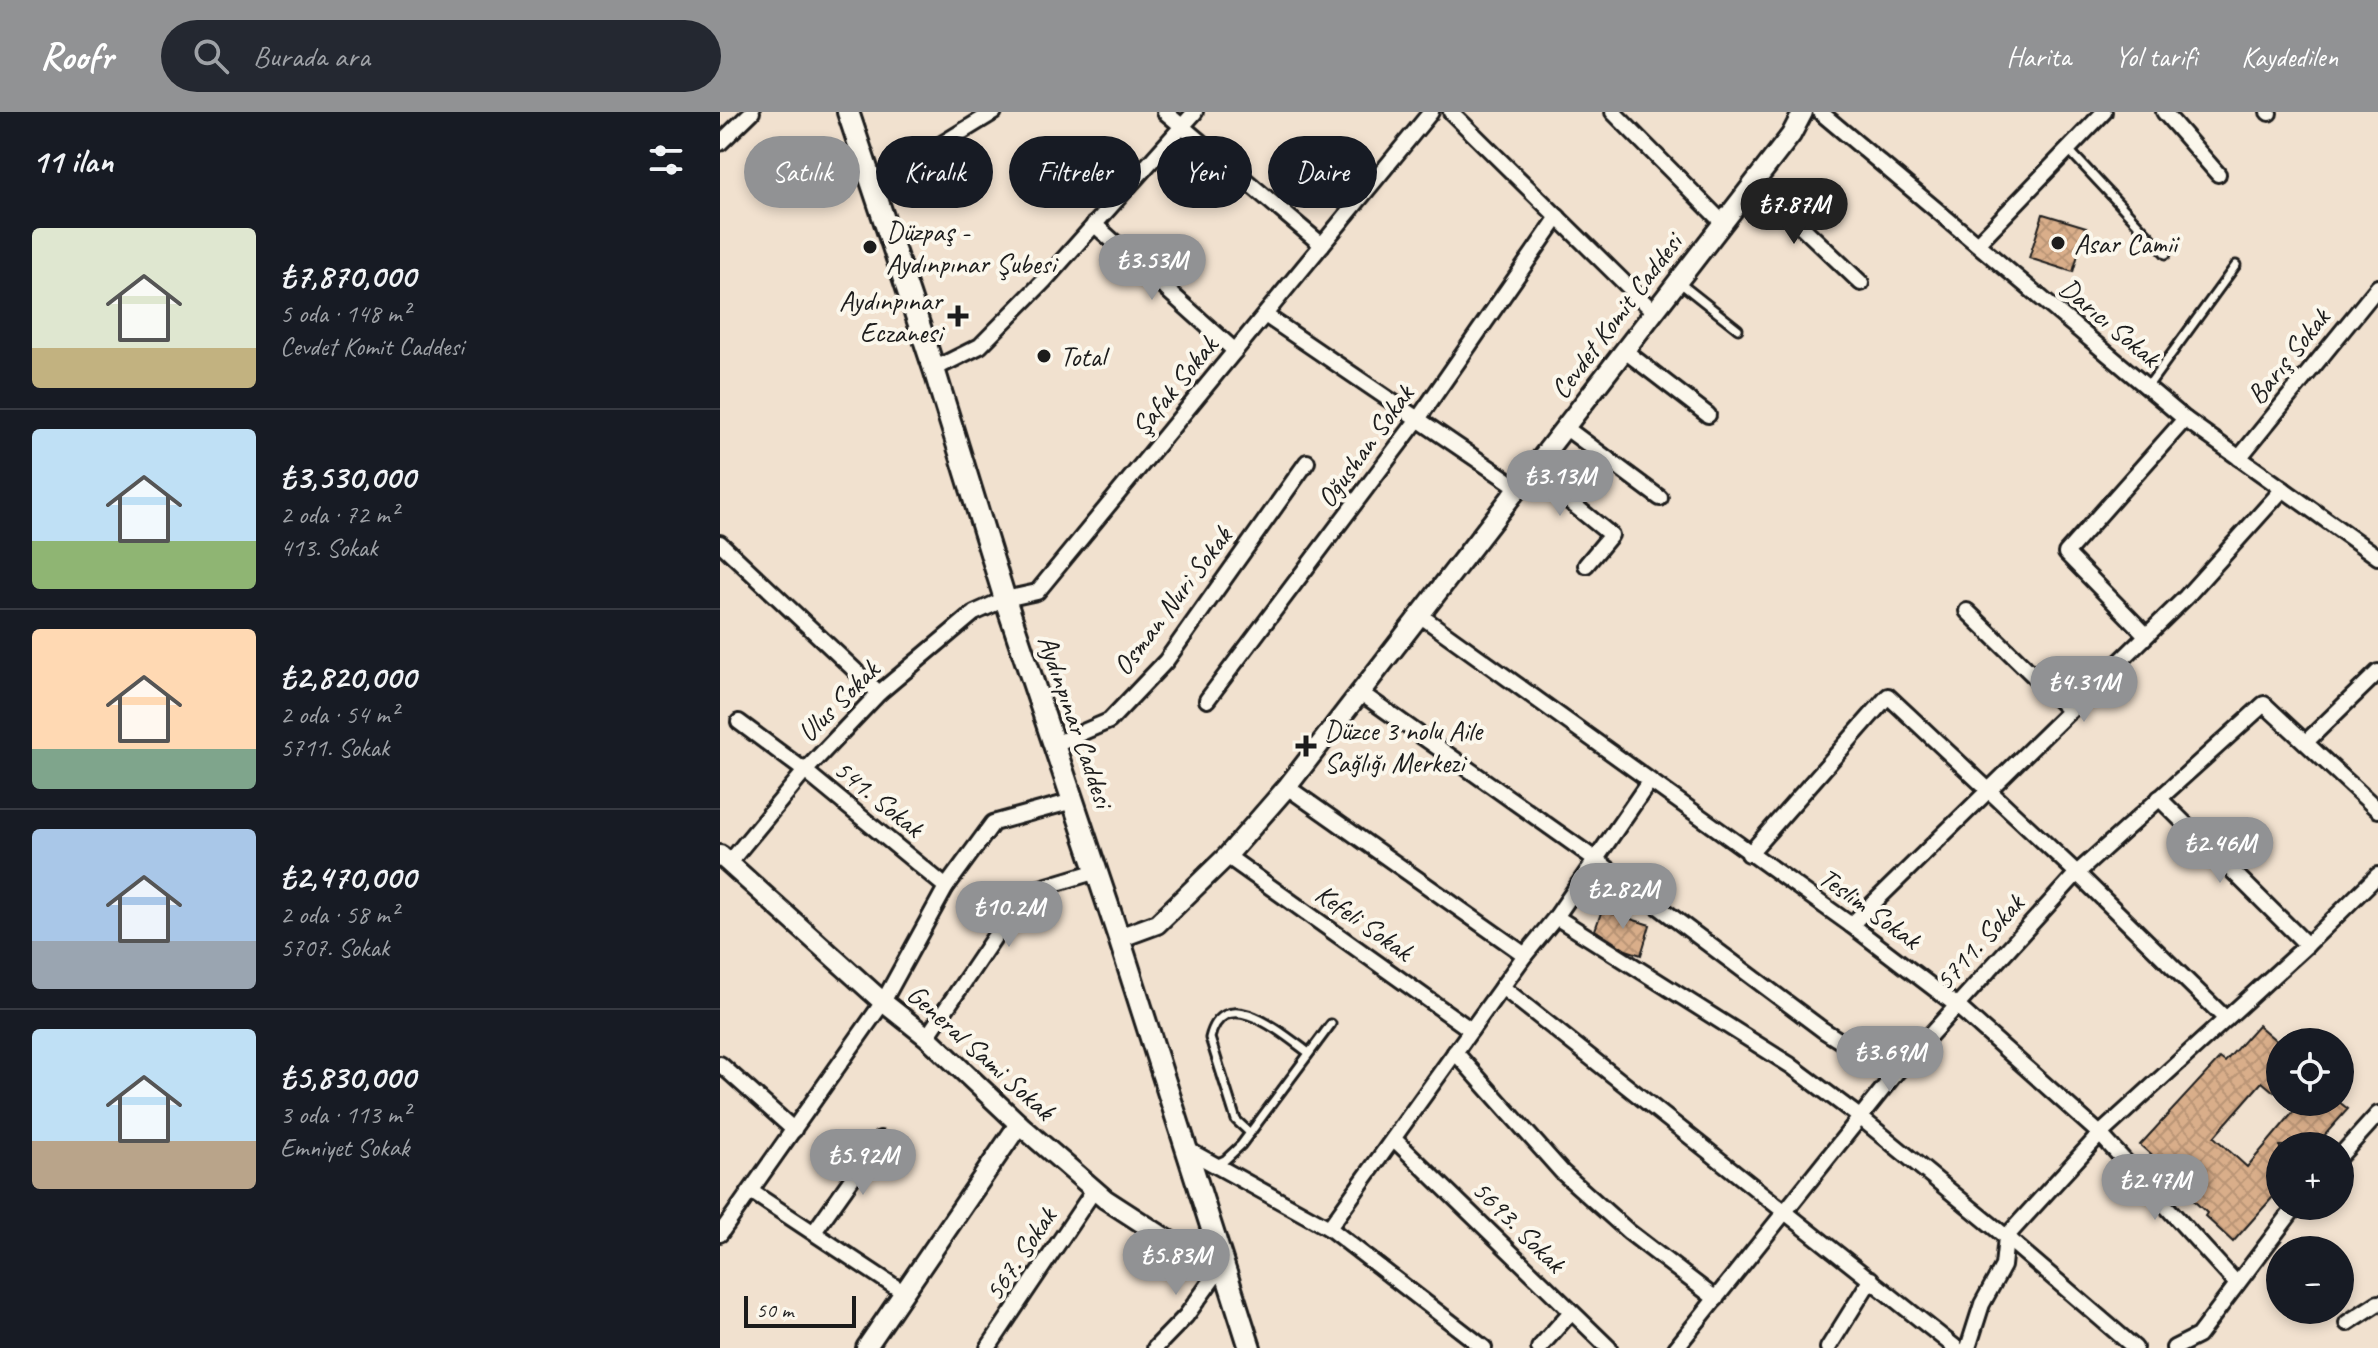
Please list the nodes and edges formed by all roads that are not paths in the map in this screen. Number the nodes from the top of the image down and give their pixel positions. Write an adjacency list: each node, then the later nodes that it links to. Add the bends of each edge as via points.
1 (752, 112): 14 (street)
2 (848, 112): 18 (main road, Aydınpınar Caddesi)
3 (994, 112): 18 (street)
4 (1165, 112): 13 (street)
5 (1195, 112): 13 (street)
6 (1431, 112): 23 (street, Şafak Sokak)
7 (1451, 112): 19 (street)
8 (1613, 112): 20 (street)
9 (1803, 112): 17 (street, Cevdet Komit Caddesi)
10 (1820, 112): 22 (street, Darıcı Sokak)
11 (2104, 112): 15 (street)
12 (2164, 112): 16 (street)
13 (1181, 127): 21 (street); 23 (street)
14 (720, 143)
15 (2068, 149): 22 (street); 24 (lane)
16 (2218, 174)
17 (1754, 181): 20 (street, Cevdet Komit Caddesi); 27 (street)
18 (873, 186): 34 (main road, Aydınpınar Caddesi)
19 (1558, 217): 29 (street); 37 (street, Oğushan Sokak)
20 (1722, 222): 26 (street, Cevdet Komit Caddesi)
21 (1094, 224): 32 (street); 34 (street, via 980,346)
22 (1977, 244): 35 (street, Darıcı Sokak)
23 (1322, 245): 30 (street, Şafak Sokak)
24 (2166, 254)
25 (2236, 265): 35 (lane)
26 (1678, 281): 29 (street, Cevdet Komit Caddesi); 31 (lane)
27 (1861, 283)
28 (2378, 287): 40 (street, Barış Sokak)
29 (1654, 312): 33 (street, Cevdet Komit Caddesi)
30 (1265, 315): 32 (street, Şafak Sokak); 37 (street)
31 (1738, 329)
32 (1235, 351): 49 (street, Şafak Sokak, via 1037,592)
33 (1625, 351): 36 (street); 39 (street, Cevdet Komit Caddesi)
34 (934, 369): 49 (main road, Aydınpınar Caddesi)
35 (2147, 387): 38 (street, Darıcı Sokak)
36 (1708, 415)
37 (1418, 419): 43 (street); 56 (street, Oğushan Sokak)
38 (2185, 419): 40 (street, Darıcı Sokak); 52 (street, via 2066,553)
39 (1566, 428): 42 (street, Cevdet Komit Caddesi); 45 (street)
40 (2239, 458): 44 (street, Darıcı Sokak)
41 (1307, 462): 60 (street, Osman Nuri Sokak, via 1166,661 1109,721)
42 (1532, 471): 43 (street, Cevdet Komit Caddesi); 48 (street, via 1611,535)
43 (1519, 488): 51 (street, Cevdet Komit Caddesi)
44 (2283, 489): 47 (street, Darıcı Sokak); 52 (street)
45 (1660, 498)
46 (720, 543): 54 (street)
47 (2378, 557)
48 (1586, 565)
49 (1005, 599): 54 (street, Ulus Sokak, via 974,613); 60 (main road, Aydınpınar Caddesi)
50 (1967, 611): 57 (street)
51 (1421, 616): 55 (street, Cevdet Komit Caddesi); 62 (street, Teslim Sokak)
52 (2146, 635): 57 (street)
53 (2378, 672): 59 (street)
54 (879, 693): 61 (street, Ulus Sokak)
55 (1361, 693): 63 (street, Cevdet Komit Caddesi); 71 (street)
56 (1207, 700)
57 (2070, 711): 64 (street)
58 (739, 722): 61 (street, 541. Sokak)
59 (2306, 742): 65 (street, 5711. Sokak, via 2264,704); 67 (street, 5711. Sokak)
60 (1055, 744): 66 (main road, Aydınpınar Caddesi)
61 (805, 771): 70 (street, Ulus Sokak); 75 (street, 541. Sokak)
62 (1649, 782): 68 (street, Teslim Sokak); 71 (street)
63 (1287, 787): 69 (street, Cevdet Komit Caddesi); 80 (street)
64 (1989, 790): 68 (street, via 1888,696); 73 (street); 77 (street)
65 (2159, 798): 73 (street, 5711. Sokak); 79 (street)
66 (1073, 801): 72 (main road, Aydınpınar Caddesi); 75 (street, via 993,823)
67 (2378, 810)
68 (1749, 854): 77 (street, Teslim Sokak)
69 (1227, 856): 78 (street, Cevdet Komit Caddesi, via 1157,924); 86 (street, Kefeli Sokak)
70 (725, 859): 82 (street, General Sami Sokak)
71 (1595, 859): 76 (street); 91 (street, via 1823,1030)
72 (1097, 871): 78 (main road, Aydınpınar Caddesi); 87 (street, via 1024,893)
73 (2077, 873): 83 (street, 5711. Sokak); 84 (street)
74 (2378, 875): 79 (street)
75 (946, 887): 82 (street)
76 (1556, 917): 80 (street); 93 (street, via 1790,1065)
77 (1851, 925): 83 (street, Teslim Sokak)
78 (1119, 938): 101 (main road, Aydınpınar Caddesi)
79 (2307, 945): 84 (street)
80 (1525, 955): 81 (street)
81 (1502, 987): 86 (street); 105 (street)
82 (883, 1002): 87 (street, General Sami Sokak); 95 (street)
83 (1956, 1005): 91 (street, 5711. Sokak); 97 (street, Teslim Sokak)
84 (2226, 1019): 97 (street)
85 (1331, 1024): 89 (lane)
86 (1471, 1030): 88 (street)
87 (927, 1037): 94 (street, General Sami Sokak)
88 (1455, 1052): 99 (street); 115 (street, via 1562,1172)
89 (1309, 1053): 96 (lane); 96 (lane, via 1249,1014 1237,1012 1213,1027 1210,1038 1236,1120)
90 (720, 1064): 95 (street)
91 (1894, 1075): 93 (street, 5711. Sokak)
92 (2378, 1114): 100 (street)
93 (1861, 1118): 105 (street, 5711. Sokak); 110 (street)
94 (1019, 1124): 103 (street, General Sami Sokak); 114 (street)
95 (794, 1130): 104 (street)
96 (1250, 1133): 102 (lane)
97 (2100, 1134): 110 (street); 113 (street, Teslim Sokak)
98 (880, 1139): 108 (street)
99 (1394, 1139): 107 (street); 117 (street, 5693. Sokak)
100 (2354, 1141)
101 (1188, 1150): 102 (street); 111 (main road, Aydınpınar Caddesi)
102 (1214, 1165): 107 (street)
103 (1094, 1190): 111 (street, General Sami Sokak, via 1179,1247); 120 (street, 567. Sokak)
104 (752, 1192): 108 (street); 109 (street)
105 (1785, 1213): 112 (street); 115 (street, 5711. Sokak)
106 (2285, 1220): 113 (street)
107 (1329, 1228): 123 (street)
108 (814, 1232): 114 (street)
109 (720, 1234)
110 (2006, 1237): 129 (street, via 2003,1266 1982,1304); 130 (street)
111 (1222, 1266): 121 (street); 122 (main road, Aydınpınar Caddesi)
112 (1871, 1279): 127 (street); 128 (street)
113 (2237, 1284): 131 (street, via 2198,1336)
114 (903, 1292): 119 (street)
115 (1716, 1299): 126 (street, 5711. Sokak)
116 (2378, 1303): 118 (street)
117 (1570, 1313): 124 (street); 125 (street, 5693. Sokak)
118 (2354, 1318)
119 (866, 1348)
120 (988, 1348)
121 (1155, 1348)
122 (1250, 1348)
123 (1484, 1348)
124 (1539, 1348)
125 (1609, 1348)
126 (1676, 1348)
127 (1828, 1348)
128 (1956, 1348)
129 (1968, 1348)
130 (2135, 1348)
131 (2174, 1348)

